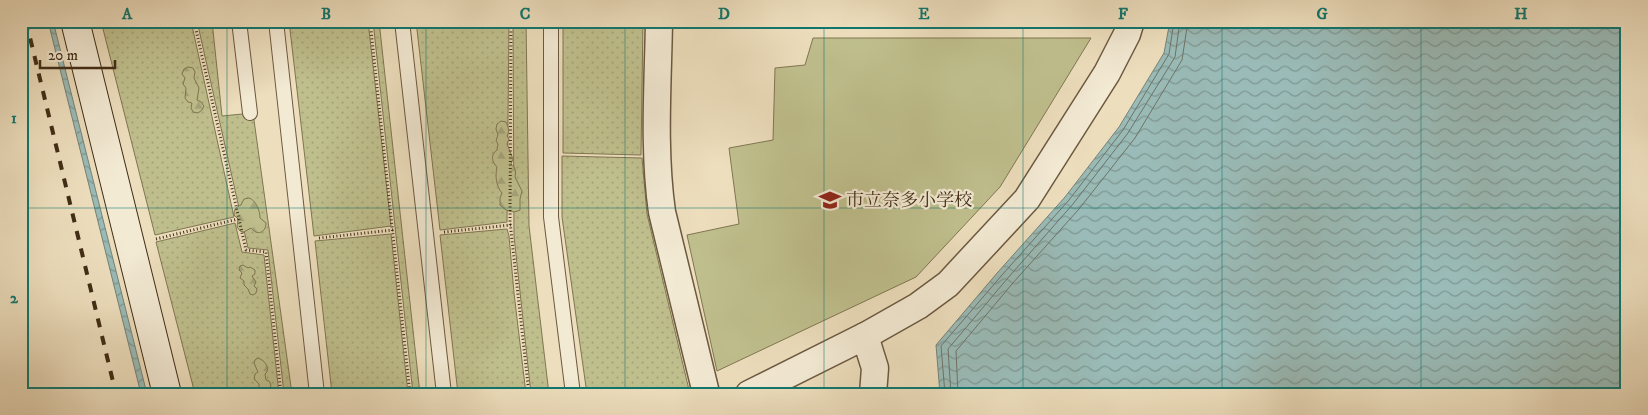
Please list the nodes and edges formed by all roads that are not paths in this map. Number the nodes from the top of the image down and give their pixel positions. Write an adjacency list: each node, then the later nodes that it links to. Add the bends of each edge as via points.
1 (75, 21): 11 (street)
2 (239, 21): 9 (lane)
3 (276, 21): 12 (lane)
4 (402, 21): 13 (lane)
5 (551, 21): 14 (lane, via 551,217)
6 (643, 21): 15 (street, via 643,189)
7 (658, 21): 16 (street, via 658,188)
8 (1131, 21): 10 (street, via 1107,73 1027,199 948,284 918,306)
9 (250, 113)
10 (865, 336): 17 (street); 18 (street, via 875,368)
11 (168, 394)
12 (317, 394)
13 (444, 394)
14 (573, 394)
15 (690, 394)
16 (704, 394)
17 (749, 394)
18 (873, 394)

